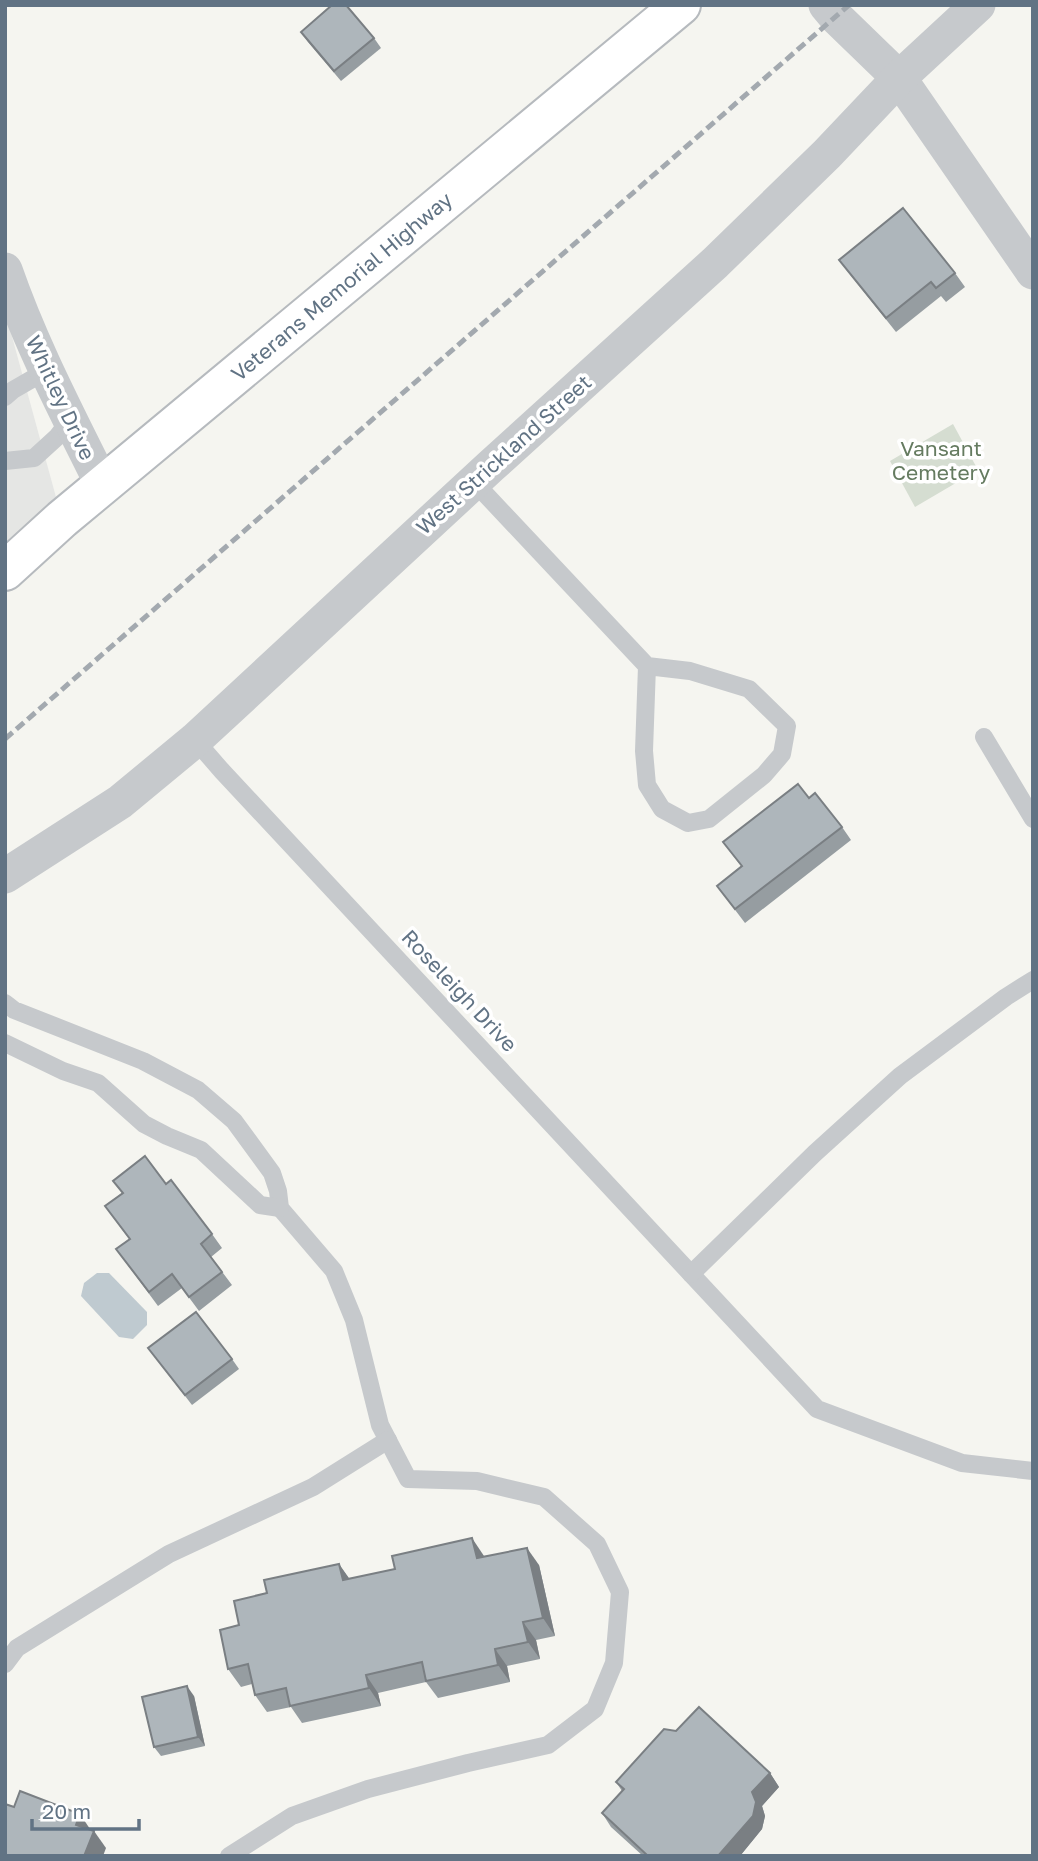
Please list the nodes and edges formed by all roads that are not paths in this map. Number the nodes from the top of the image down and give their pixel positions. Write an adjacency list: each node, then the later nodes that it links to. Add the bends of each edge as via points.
1 (681, 5): 13 (main road, Veterans Memorial Highway)
2 (826, 5): 4 (street)
3 (978, 5): 4 (street, West Strickland Street)
4 (899, 78): 6 (street); 12 (street, West Strickland Street, via 715,263)
5 (5, 270): 7 (street, Whitley Drive)
6 (1033, 272)
7 (11, 309): 8 (street, Whitley Drive)
8 (46, 371): 9 (lane); 10 (street, Whitley Drive)
9 (5, 397)
10 (70, 420): 11 (lane, via 34,458); 13 (street, Whitley Drive)
11 (5, 461)
12 (474, 482): 15 (lane); 17 (street, West Strickland Street)
13 (103, 486): 14 (main road, Veterans Memorial Highway)
14 (5, 571)
15 (647, 666): 15 (lane, via 647,785 662,809 688,823 709,819 764,775 782,754 787,726 749,689 690,671)
16 (984, 737): 18 (lane)
17 (195, 740): 19 (street, West Strickland Street, via 120,802); 24 (lane, Roseleigh Drive)
18 (1033, 819)
19 (5, 876)
20 (1033, 980): 24 (lane, via 900,1076)
21 (5, 1003): 23 (lane, via 143,1061 198,1090 234,1121 272,1173)
22 (5, 1044): 23 (lane, via 98,1083 144,1124 201,1150 260,1205)
23 (280, 1209): 25 (lane, via 334,1271 354,1320 380,1425)
24 (691, 1273): 26 (lane, Roseleigh Drive, via 817,1409 962,1463)
25 (388, 1440): 27 (lane, via 313,1486 169,1554 17,1648); 28 (lane, via 408,1479 477,1481 544,1497 597,1544 620,1592 614,1663 595,1709 548,1745 368,1789 292,1816)
26 (1033, 1471)
27 (5, 1664)
28 (229, 1856)

